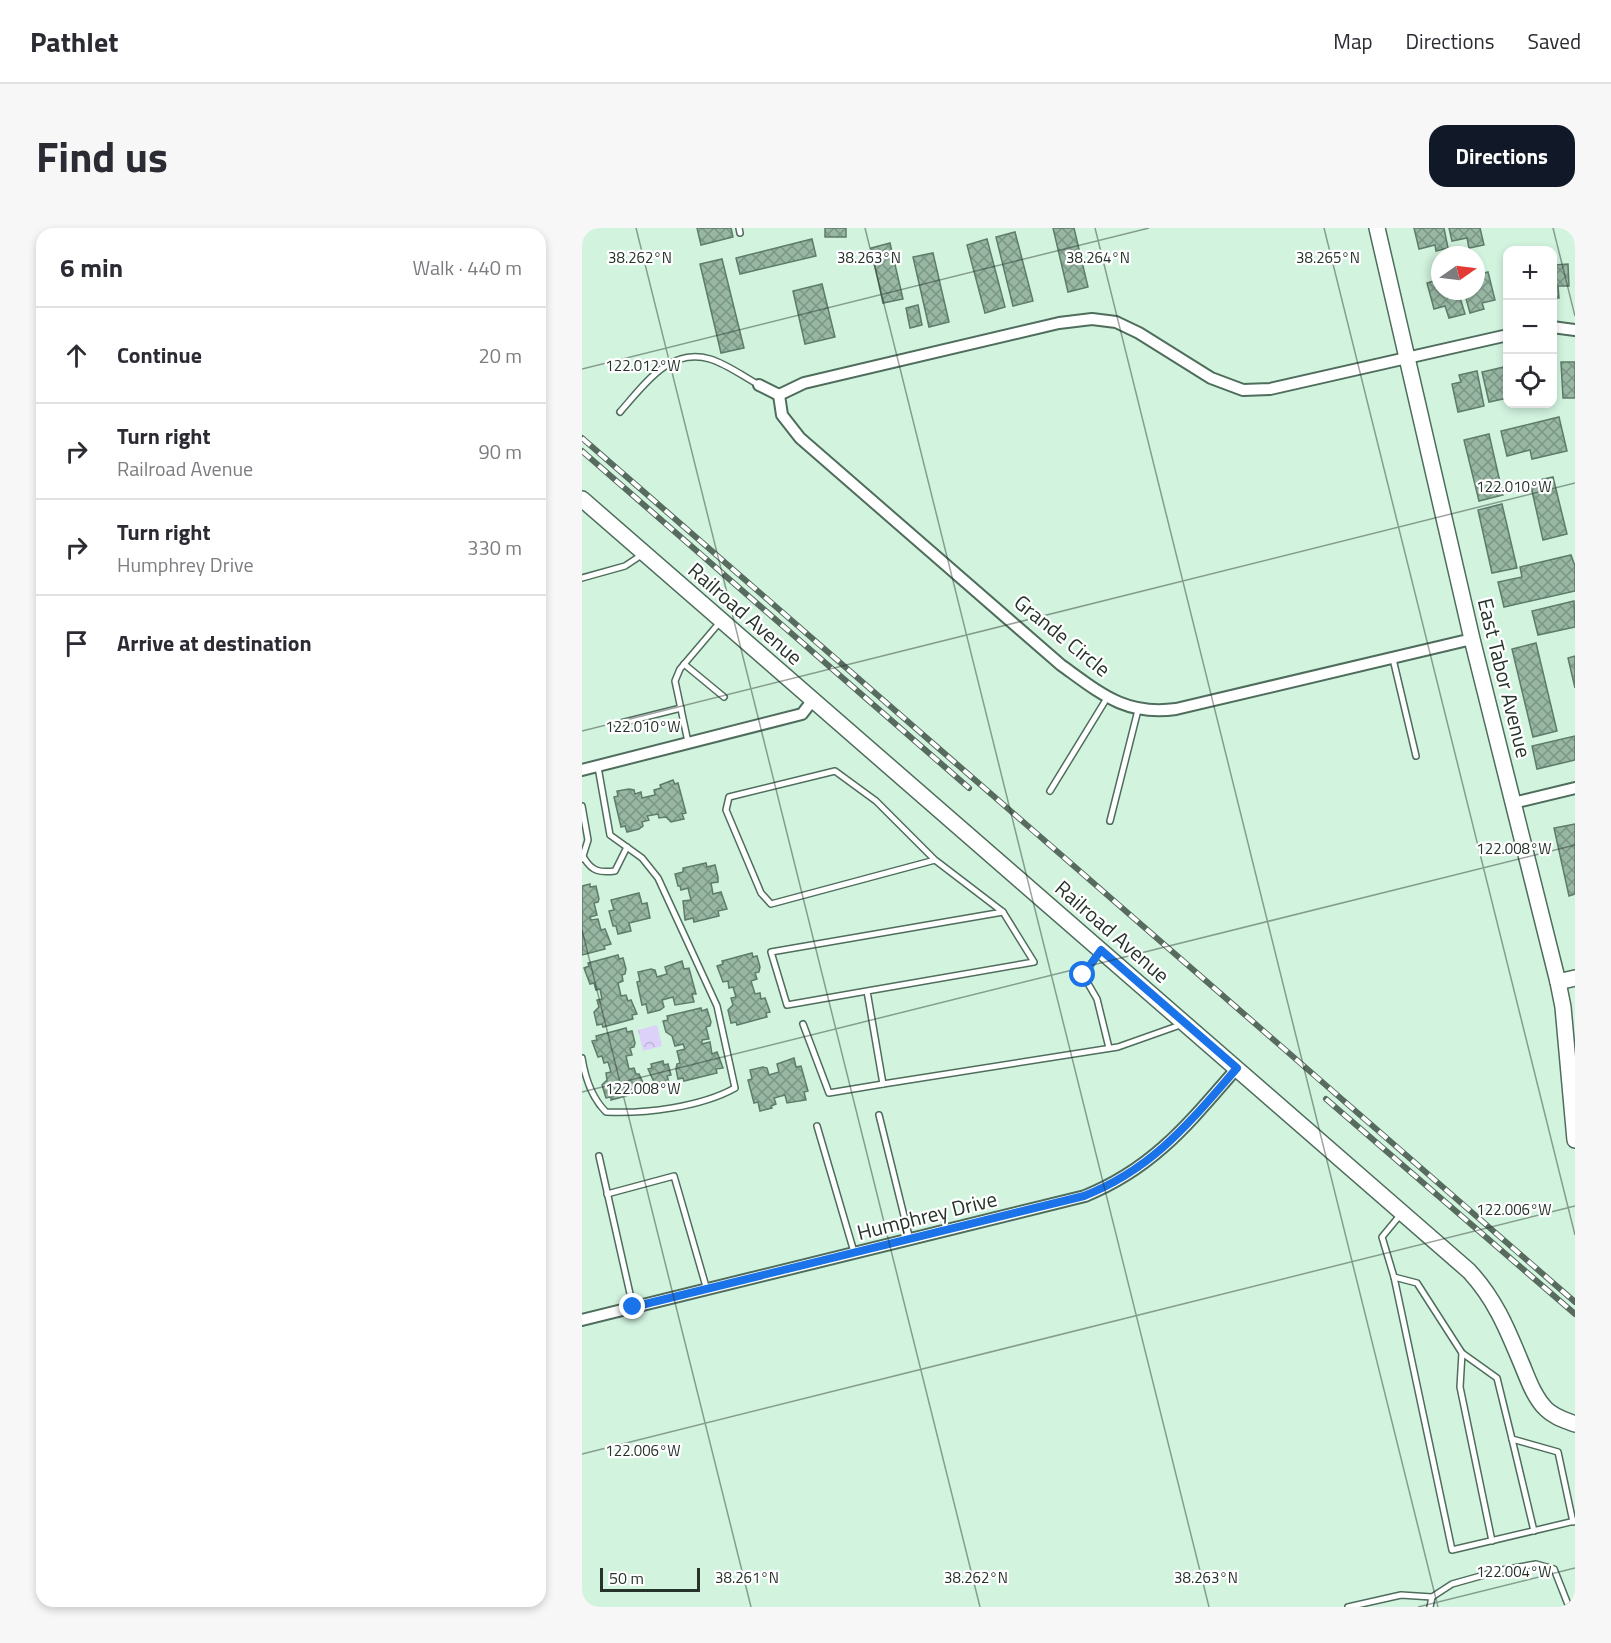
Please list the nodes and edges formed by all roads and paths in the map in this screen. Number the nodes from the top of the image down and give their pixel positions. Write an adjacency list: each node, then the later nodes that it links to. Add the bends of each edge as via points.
1 (1377, 228): 5 (main road, East Tabor Avenue)
2 (1557, 328): 3 (street)
3 (1575, 330)
4 (1503, 336): 5 (street)
5 (1409, 358): 7 (street, via 1269,389 1243,390 1211,378 1116,322 1092,319 1059,323 804,383); 13 (main road, East Tabor Avenue)
6 (759, 386): 7 (street); 8 (lane, via 711,359 691,356 661,367)
7 (778, 395): 17 (street, Grande Circle, via 782,415 800,438 1061,665)
8 (620, 412)
9 (585, 505): 10 (main road, Railroad Avenue)
10 (644, 553): 11 (lane, via 625,566); 12 (main road, Railroad Avenue)
11 (582, 578)
12 (721, 621): 15 (lane); 18 (main road, Railroad Avenue)
13 (1472, 639): 14 (street, Grande Circle); 28 (main road, East Tabor Avenue)
14 (1392, 659): 20 (street, Grande Circle, via 1176,709); 23 (lane)
15 (684, 664): 16 (lane); 19 (lane, via 675,681)
16 (724, 697)
17 (1107, 698): 20 (street, Grande Circle); 27 (lane)
18 (812, 700): 22 (street, via 802,714); 35 (main road, Railroad Avenue)
19 (681, 708): 21 (lane); 22 (lane)
20 (1138, 710): 30 (lane)
21 (617, 724)
22 (689, 744): 24 (street)
23 (1416, 756)
24 (598, 766): 25 (street); 31 (lane, via 610,834)
25 (582, 770)
26 (1575, 788): 28 (street)
27 (1050, 791)
28 (1513, 803): 37 (main road, East Tabor Avenue)
29 (582, 806): 32 (lane, via 588,840)
30 (1110, 821)
31 (627, 847): 32 (lane, via 615,871 591,869); 42 (lane, via 658,878 717,1006 735,1088 716,1099 630,1113 606,1112 597,1103)
32 (583, 858)
33 (935, 860): 33 (lane, via 771,904 762,893 726,810 729,797 836,771 876,801); 34 (lane)
34 (1003, 912): 38 (lane, via 1034,962); 38 (lane, via 771,952 787,1005)
35 (1101, 950): 40 (main road, Railroad Avenue); 41 (lane, via 1083,975 1097,999)
36 (1575, 978): 37 (main road)
37 (1558, 982): 47 (main road, East Tabor Avenue)
38 (867, 991): 44 (lane)
39 (803, 1024): 44 (lane, via 829,1093)
40 (1185, 1024): 41 (lane); 43 (main road, Railroad Avenue)
41 (1109, 1048): 44 (lane)
42 (582, 1058)
43 (1237, 1068): 50 (main road, Railroad Avenue); 51 (street, Humphrey Drive, via 1180,1135 1114,1184 1084,1196)
44 (883, 1083)
45 (879, 1115): 51 (lane)
46 (817, 1126): 52 (lane)
47 (1575, 1140)
48 (599, 1156): 49 (lane)
49 (608, 1194): 54 (lane, via 674,1176); 55 (lane)
50 (1402, 1213): 53 (lane, via 1382,1237); 58 (main road, Railroad Avenue, via 1487,1290 1545,1409)
51 (909, 1240): 52 (street, Humphrey Drive)
52 (855, 1254): 54 (street, Humphrey Drive)
53 (1394, 1277): 57 (lane, via 1417,1283); 62 (lane, via 1452,1550)
54 (707, 1290): 55 (street, Humphrey Drive)
55 (633, 1307): 56 (street, Humphrey Drive)
56 (582, 1320)
57 (1462, 1353): 59 (lane, via 1497,1378); 62 (lane, via 1460,1387)
58 (1575, 1424)
59 (1512, 1439): 60 (lane, via 1558,1452); 61 (lane)
60 (1574, 1522): 61 (lane)
61 (1534, 1531): 62 (lane)
62 (1492, 1541)
63 (1432, 1597): 64 (lane, via 1401,1595); 65 (lane); 66 (lane, via 1452,1584 1536,1564 1554,1569)
64 (1348, 1607)
65 (1430, 1607)
66 (1569, 1607)

